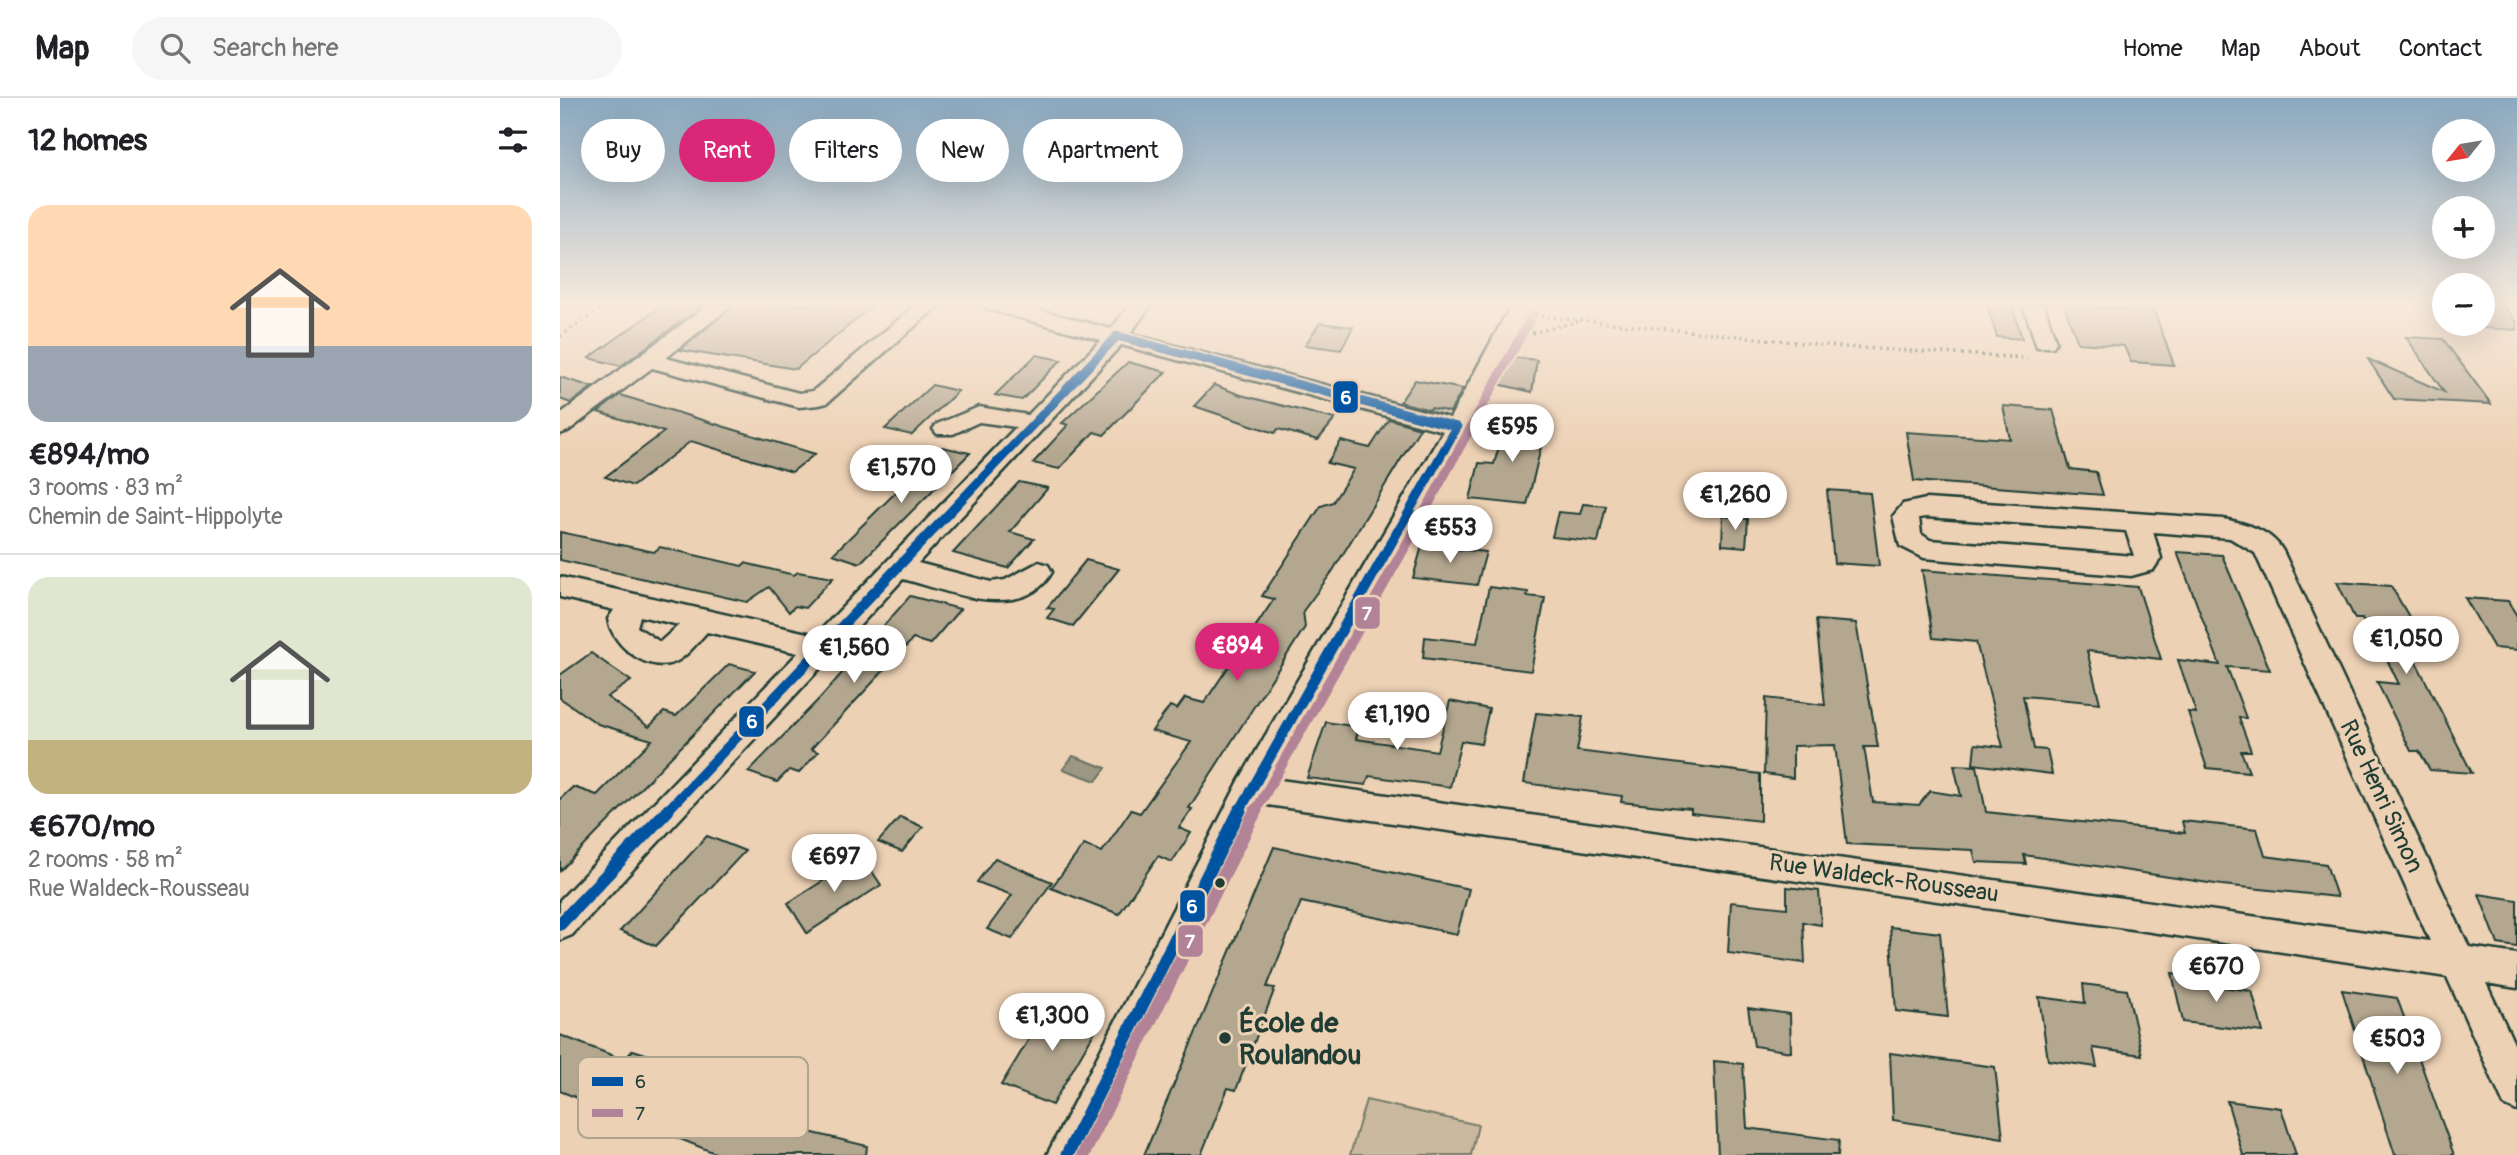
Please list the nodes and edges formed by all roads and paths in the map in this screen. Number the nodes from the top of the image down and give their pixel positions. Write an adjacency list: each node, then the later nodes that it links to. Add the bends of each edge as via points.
1 (657, 354): 8 (street)
2 (872, 354): 8 (street, via 813,400)
3 (1100, 354): 9 (street)
4 (1182, 354): 11 (street)
5 (1496, 354): 11 (street)
6 (1929, 354): 7 (path)
7 (2035, 354)
8 (649, 360): 10 (street)
9 (1034, 424): 12 (street, via 979,412); 14 (street)
10 (560, 426)
11 (1457, 427): 20 (street)
12 (945, 429)
13 (2137, 523): 13 (street, Rue Henri Simon, via 1926,508 1912,509 1906,516 1909,539 1924,549 2131,566 2148,558); 22 (street, Rue Henri Simon, via 2236,530 2270,551)
14 (898, 568): 15 (street, via 991,592 1011,590); 19 (street)
15 (1039, 572)
16 (560, 587): 17 (street)
17 (634, 604): 18 (street); 18 (street, via 622,619 624,632 655,654 669,652)
18 (702, 620): 19 (street)
19 (822, 648): 21 (street)
20 (1251, 789): 22 (street, Rue Waldeck-Rousseau); 25 (street)
21 (560, 924)
22 (2458, 962): 23 (street, Rue Waldeck-Rousseau); 24 (street, Rue Henri Simon)
23 (2517, 971)
24 (2517, 1092)
25 (1067, 1155)

